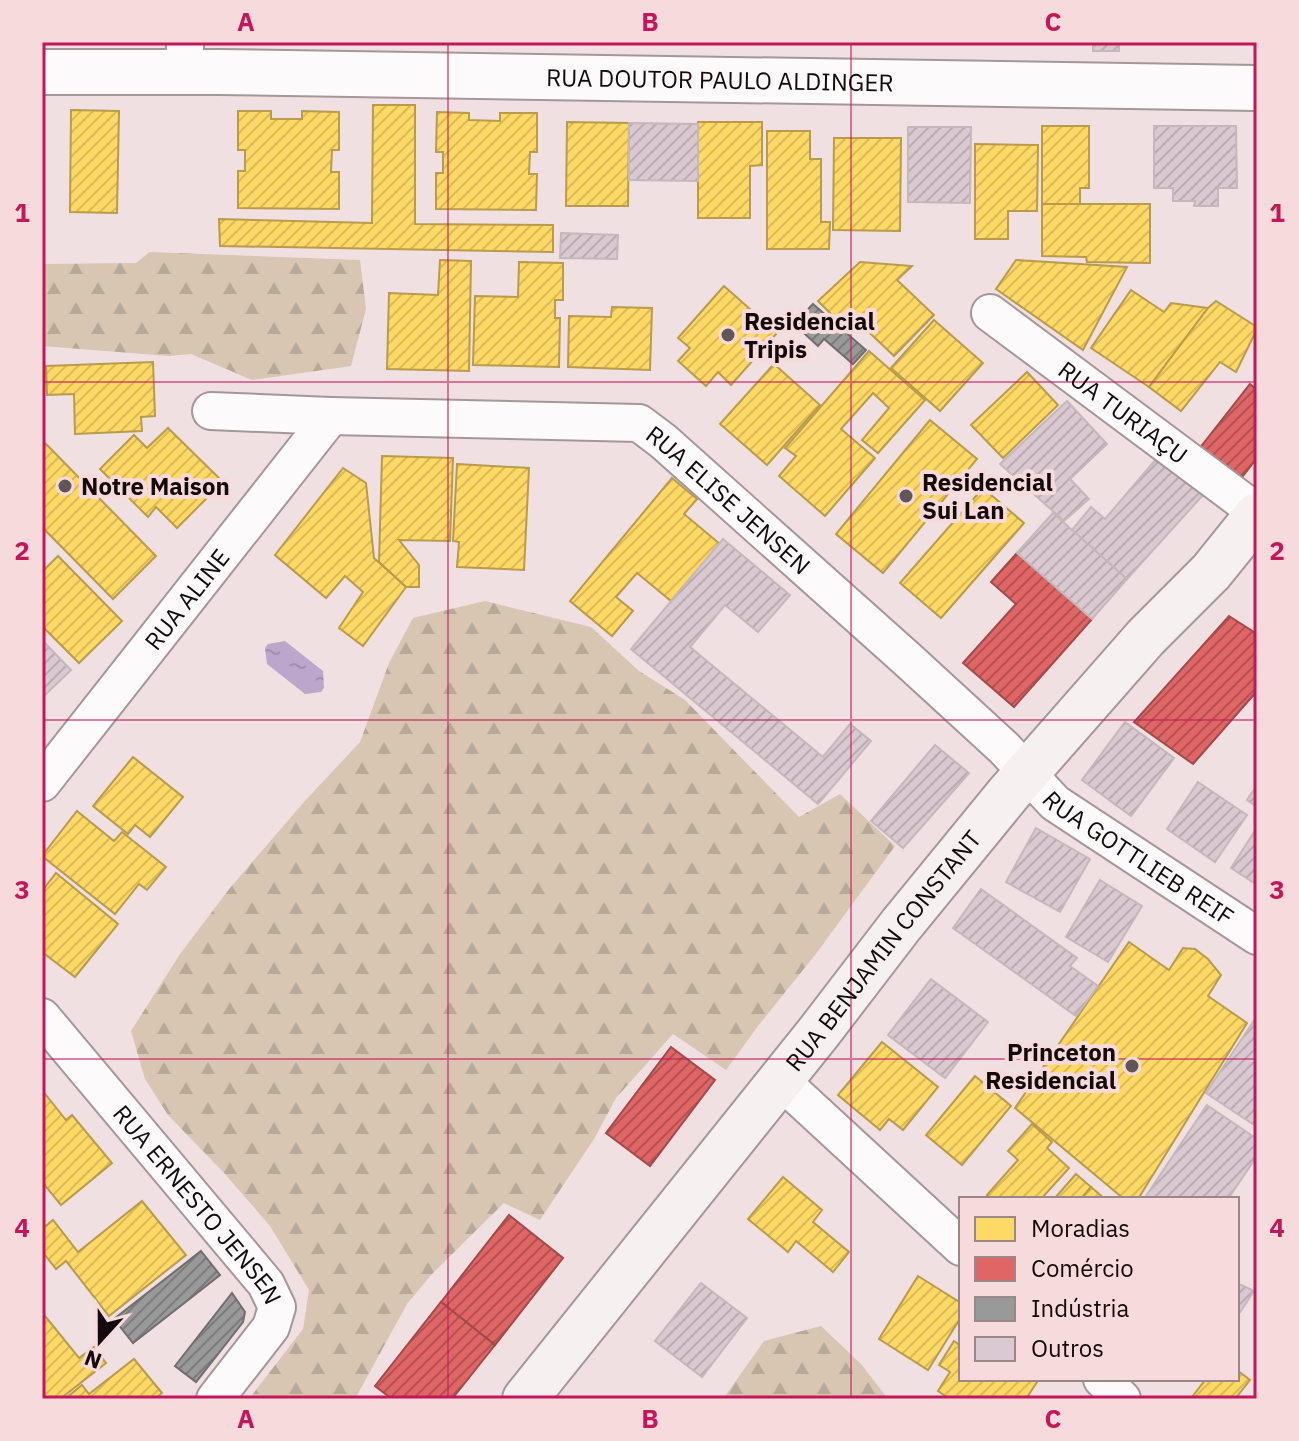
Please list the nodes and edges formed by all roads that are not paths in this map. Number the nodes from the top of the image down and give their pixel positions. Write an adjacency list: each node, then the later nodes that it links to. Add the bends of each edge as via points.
1 (185, 57): 2 (street, RUA DOUTOR PAULO ALDINGER); 3 (street, RUA DOUTOR PAULO ALDINGER)
2 (42, 72)
3 (1257, 88)
4 (990, 313): 7 (street, RUA TURIAÇU)
5 (211, 411): 6 (street, RUA ELISE JENSEN)
6 (331, 416): 8 (street, RUA ELISE JENSEN, via 639,423 907,659); 9 (street, RUA ALINE)
7 (1257, 514): 8 (main road, RUA BENJAMIN CONSTANT, via 1211,572)
8 (1026, 772): 10 (street, RUA GOTTLIEB REIF, via 1055,803); 12 (main road, RUA BENJAMIN CONSTANT)
9 (42, 783)
10 (1257, 936)
11 (42, 1017): 15 (street, RUA ERNESTO JENSEN, via 266,1284 277,1307 271,1327)
12 (780, 1080): 13 (street); 16 (main road, RUA BENJAMIN CONSTANT)
13 (959, 1245)
14 (1104, 1381): 17 (street)
15 (215, 1399)
16 (525, 1399)
17 (1122, 1399)

